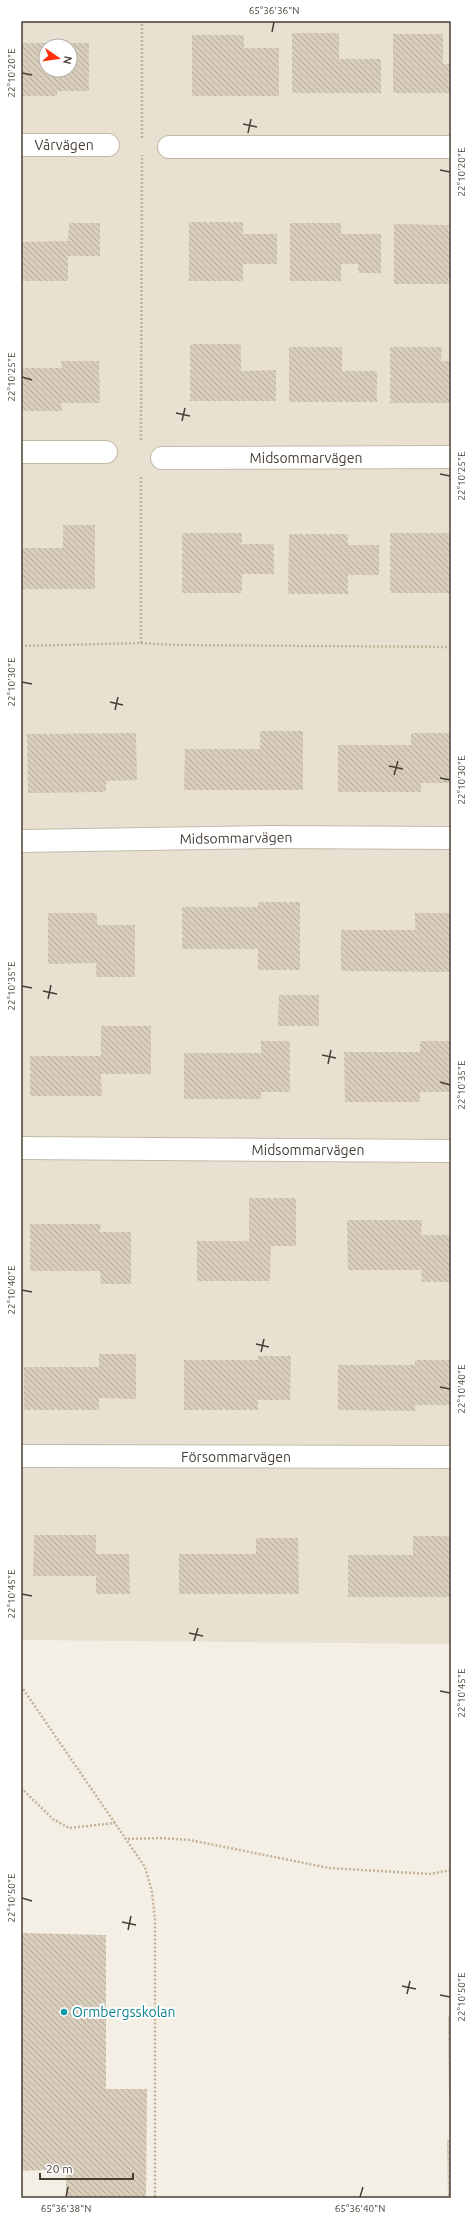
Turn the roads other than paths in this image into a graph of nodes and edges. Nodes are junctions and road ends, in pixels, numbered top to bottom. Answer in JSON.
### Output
{"nodes":[{"id":1,"x":21,"y":145,"type":"edge"},
{"id":2,"x":108,"y":145,"type":"dead end"},
{"id":3,"x":169,"y":147,"type":"road end"},
{"id":4,"x":451,"y":147,"type":"edge"},
{"id":5,"x":21,"y":452,"type":"edge"},
{"id":6,"x":106,"y":452,"type":"dead end"},
{"id":7,"x":451,"y":457,"type":"edge"},
{"id":8,"x":162,"y":458,"type":"dead end"},
{"id":9,"x":451,"y":838,"type":"edge"},
{"id":10,"x":21,"y":841,"type":"edge"},
{"id":11,"x":21,"y":1148,"type":"edge"},
{"id":12,"x":451,"y":1151,"type":"edge"},
{"id":13,"x":21,"y":1456,"type":"edge"},
{"id":14,"x":451,"y":1457,"type":"edge"}],
"edges":[{"from":1,"to":2,"type":"street","name":"Vårvägen"},
{"from":3,"to":4,"type":"street"},
{"from":5,"to":6,"type":"street"},
{"from":7,"to":8,"type":"street","name":"Midsommarvägen"},
{"from":9,"to":10,"type":"street","name":"Midsommarvägen"},
{"from":11,"to":12,"type":"street","name":"Midsommarvägen"},
{"from":13,"to":14,"type":"street","name":"Försommarvägen"}]}
